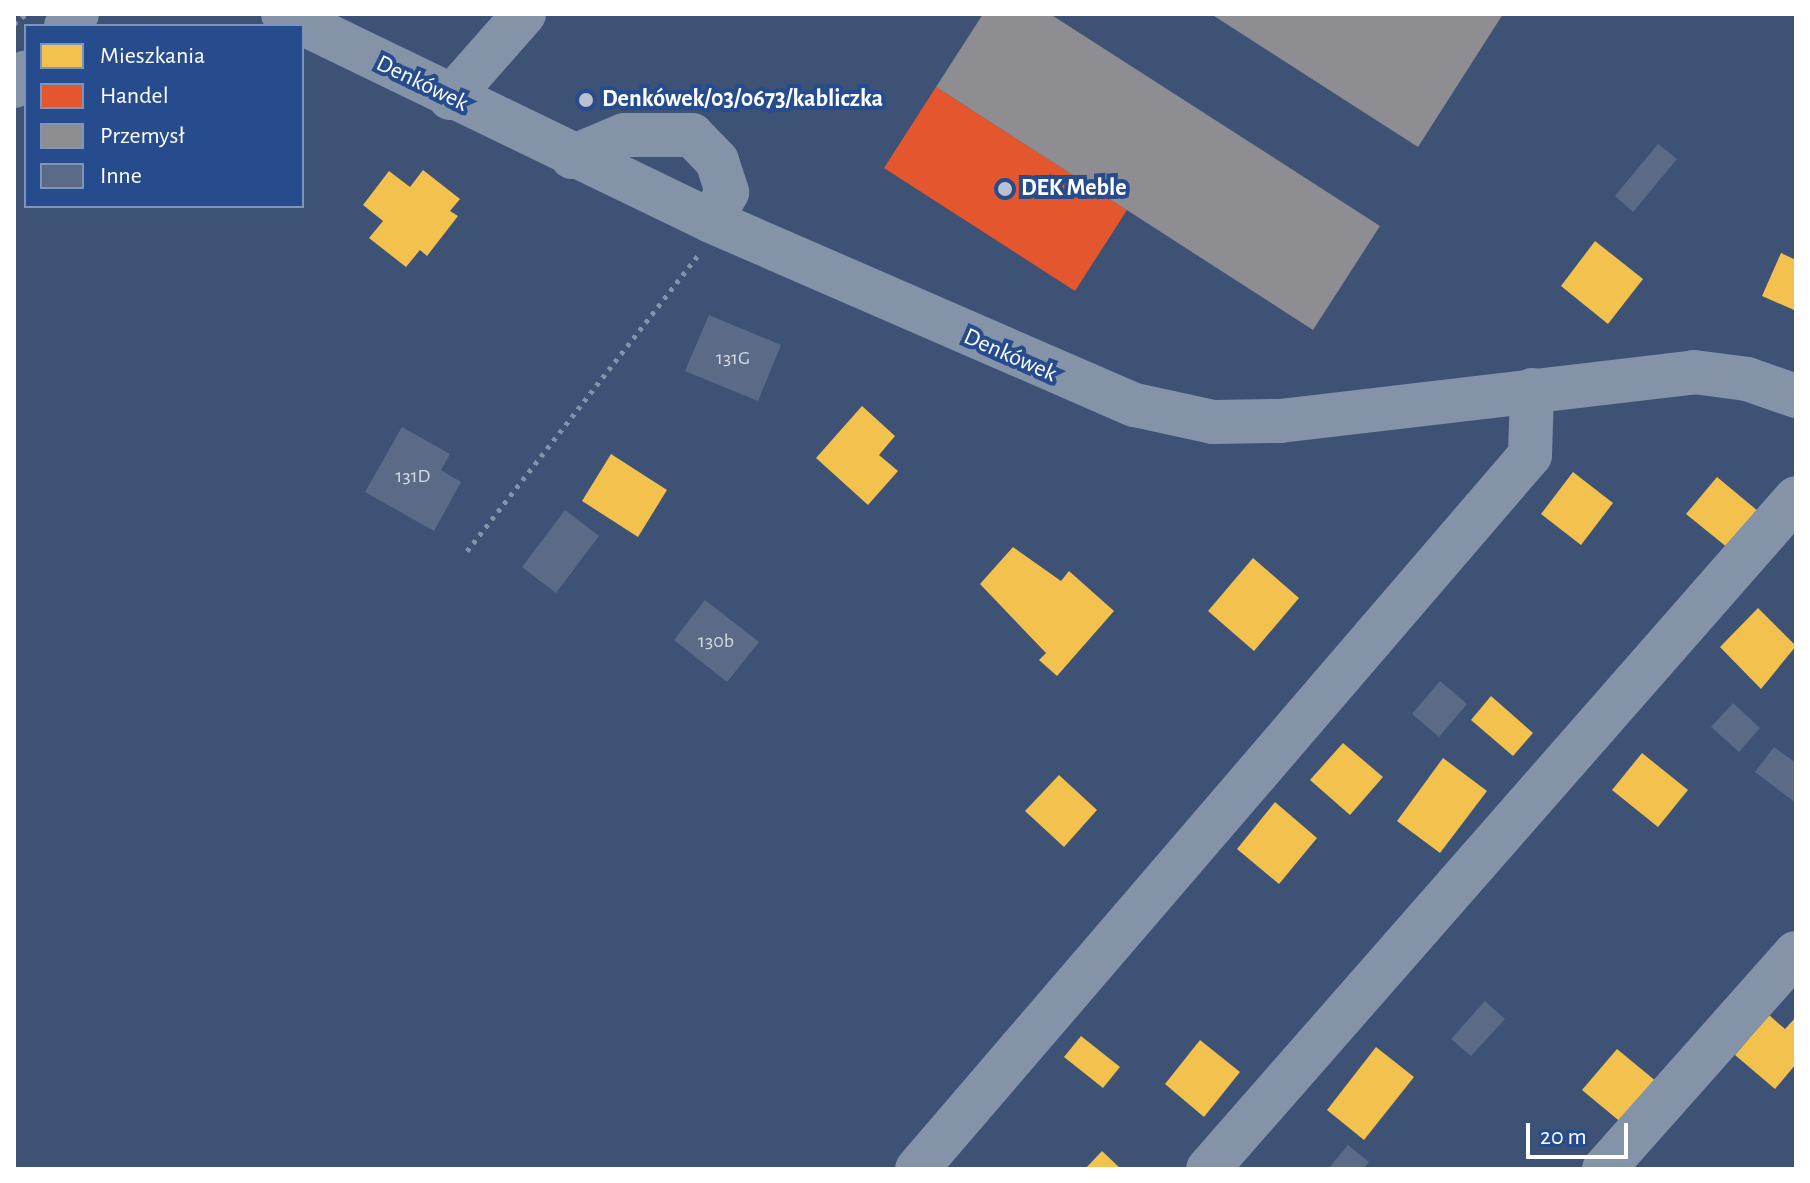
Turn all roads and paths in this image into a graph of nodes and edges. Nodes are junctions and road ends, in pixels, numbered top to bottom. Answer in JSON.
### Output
{"nodes":[{"id":1,"x":26,"y":14,"type":"edge"},
{"id":2,"x":283,"y":14,"type":"edge"},
{"id":3,"x":524,"y":14,"type":"edge"},
{"id":4,"x":14,"y":24,"type":"edge"},
{"id":5,"x":303,"y":24,"type":"edge"},
{"id":6,"x":304,"y":25,"type":"edge"},
{"id":7,"x":450,"y":98,"type":"junction"},
{"id":8,"x":572,"y":157,"type":"junction"},
{"id":9,"x":711,"y":221,"type":"junction"},
{"id":10,"x":1532,"y":390,"type":"junction"},
{"id":11,"x":1796,"y":396,"type":"edge"},
{"id":12,"x":1796,"y":498,"type":"edge"},
{"id":13,"x":467,"y":551,"type":"dead end"},
{"id":14,"x":1796,"y":953,"type":"edge"},
{"id":15,"x":917,"y":1169,"type":"edge"},
{"id":16,"x":1208,"y":1169,"type":"edge"},
{"id":17,"x":1604,"y":1169,"type":"edge"}],
"edges":[{"from":1,"to":4,"type":"path"},
{"from":2,"to":5,"type":"street","name":"Denkówek"},
{"from":3,"to":7,"type":"street"},
{"from":6,"to":7,"type":"street","name":"Denkówek"},
{"from":7,"to":8,"type":"street","name":"Denkówek"},
{"from":8,"to":9,"type":"street","name":"Denkówek"},
{"from":8,"to":9,"type":"street"},
{"from":9,"to":10,"type":"street","name":"Denkówek"},
{"from":9,"to":13,"type":"path"},
{"from":10,"to":11,"type":"street","name":"Denkówek"},
{"from":10,"to":15,"type":"street"},
{"from":12,"to":16,"type":"street"},
{"from":14,"to":17,"type":"street"}]}
